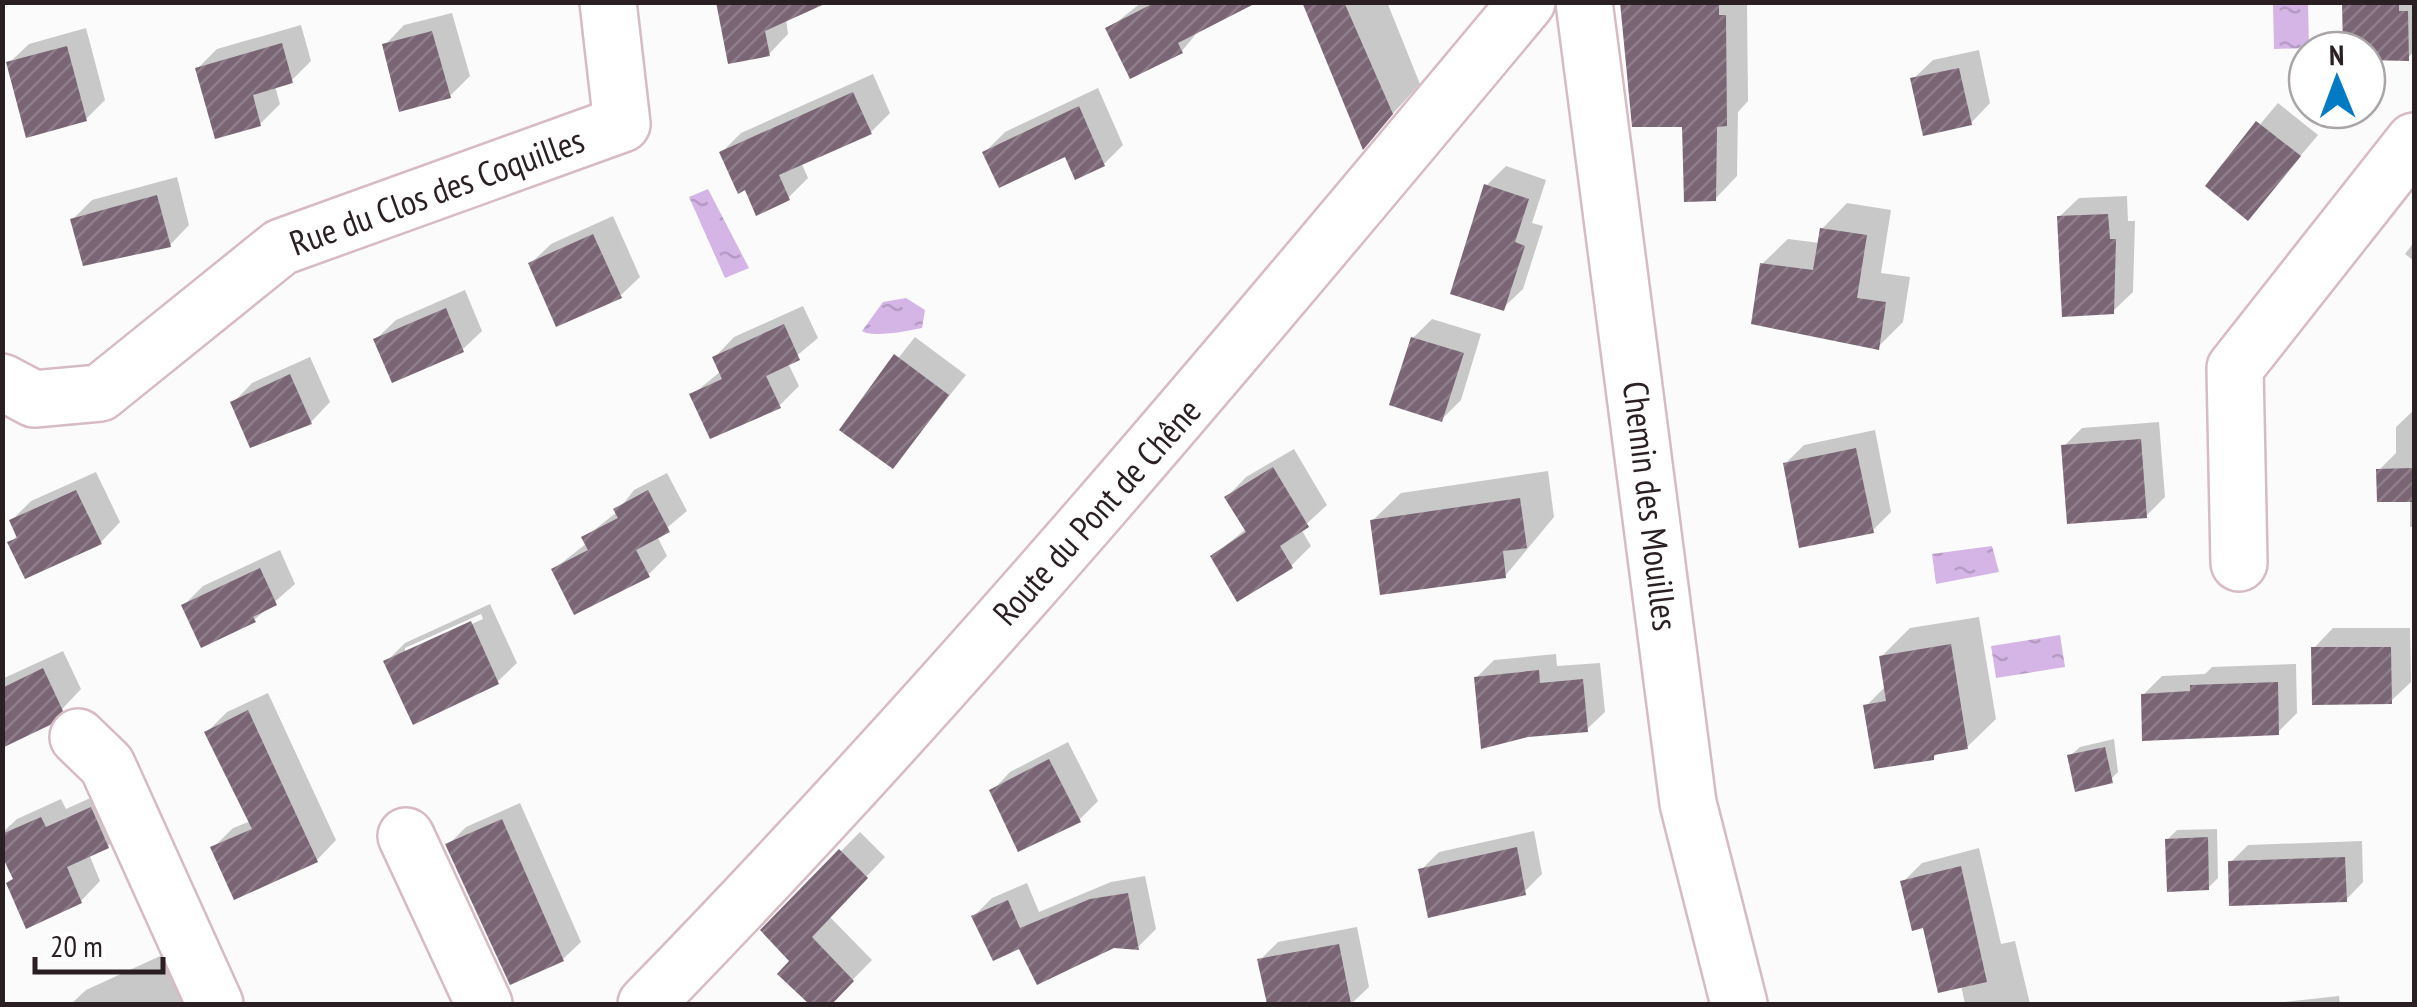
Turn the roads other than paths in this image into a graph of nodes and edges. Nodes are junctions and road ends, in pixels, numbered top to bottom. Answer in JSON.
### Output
{"nodes":[{"id":1,"x":608,"y":2,"type":"edge"},
{"id":2,"x":1528,"y":2,"type":"edge"},
{"id":3,"x":1584,"y":2,"type":"edge"},
{"id":4,"x":2414,"y":141,"type":"edge"},
{"id":5,"x":2,"y":382,"type":"edge"},
{"id":6,"x":2239,"y":563,"type":"dead end"},
{"id":7,"x":78,"y":736,"type":"dead end"},
{"id":8,"x":406,"y":836,"type":"dead end"},
{"id":9,"x":398,"y":904,"type":"dead end"},
{"id":10,"x":215,"y":1004,"type":"edge"},
{"id":11,"x":444,"y":1004,"type":"edge"},
{"id":12,"x":484,"y":1004,"type":"edge"},
{"id":13,"x":646,"y":1004,"type":"edge"},
{"id":14,"x":1739,"y":1004,"type":"edge"}],
"edges":[{"from":1,"to":5,"type":"street","name":"Rue du Clos des Coquilles"},
{"from":2,"to":13,"type":"street","name":"Route du Pont de Chêne"},
{"from":3,"to":14,"type":"street","name":"Chemin des Mouilles"},
{"from":4,"to":6,"type":"street"},
{"from":7,"to":10,"type":"street"},
{"from":8,"to":12,"type":"street"},
{"from":9,"to":11,"type":"street"}]}
